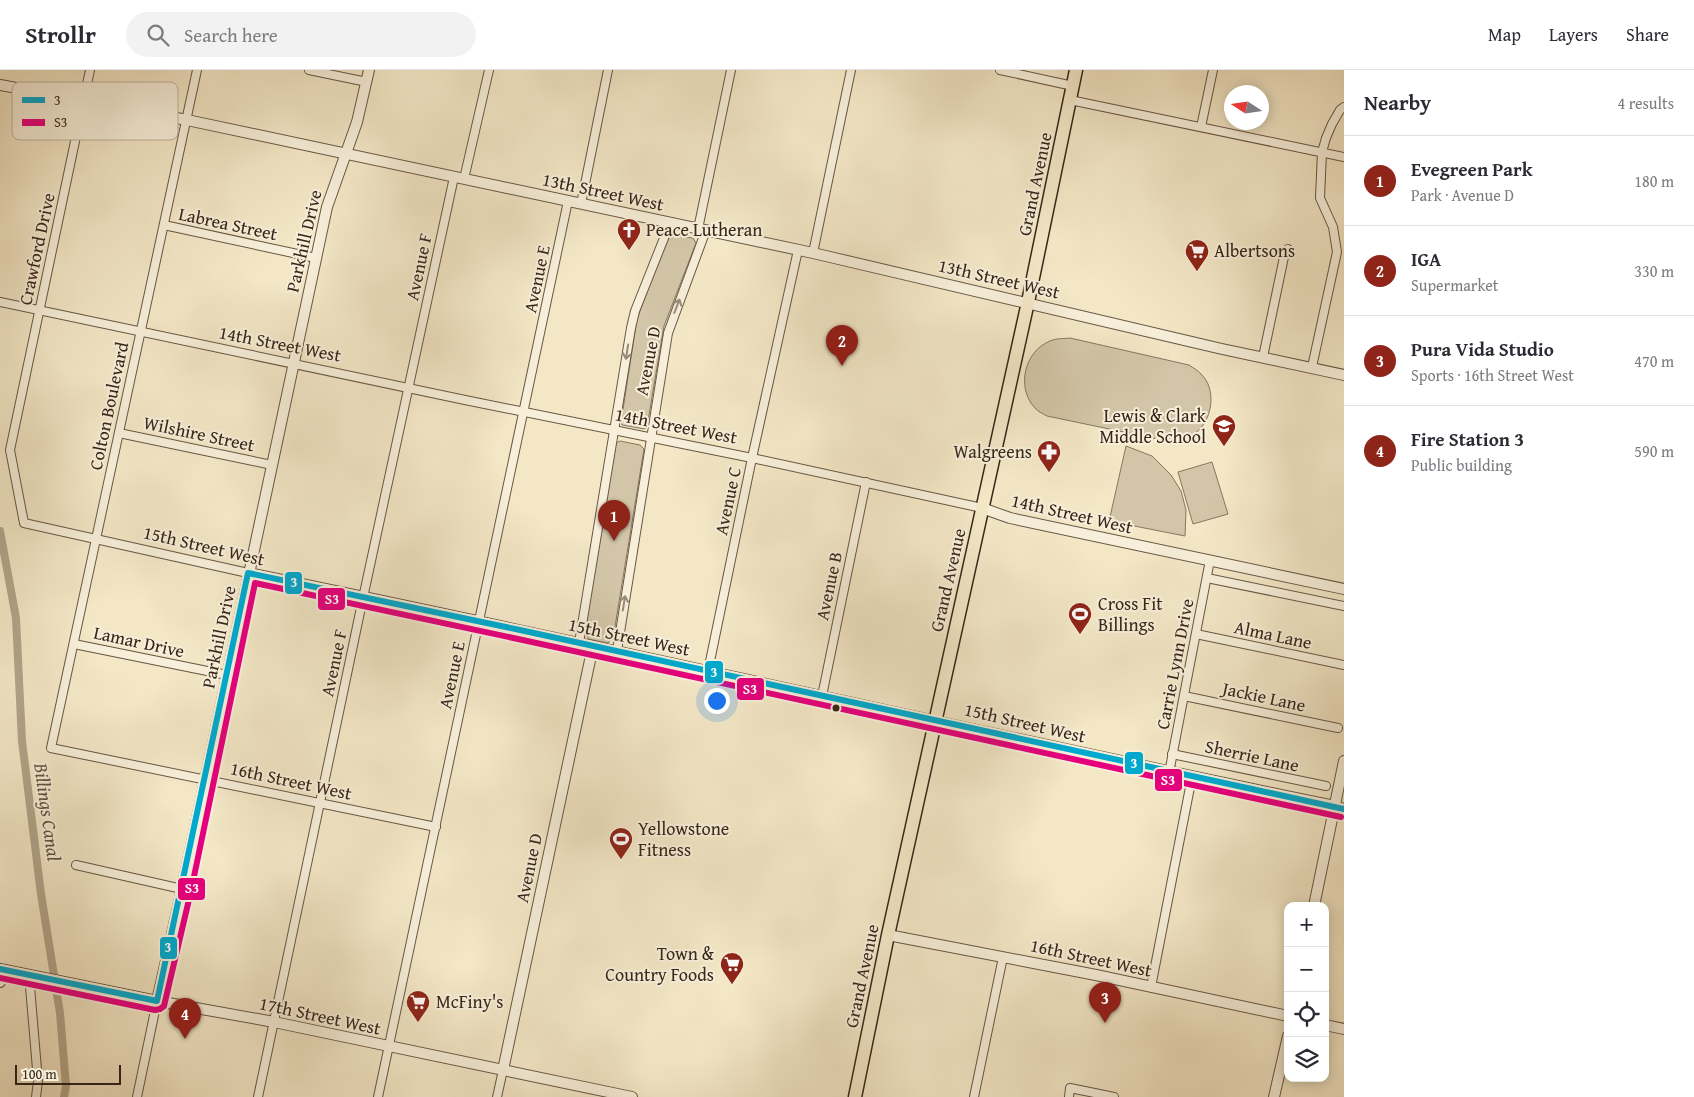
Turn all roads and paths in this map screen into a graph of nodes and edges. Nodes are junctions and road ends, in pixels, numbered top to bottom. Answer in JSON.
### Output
{"nodes":[{"id":1,"x":197,"y":70,"type":"edge"},
{"id":2,"x":309,"y":70,"type":"edge"},
{"id":3,"x":369,"y":70,"type":"edge"},
{"id":4,"x":489,"y":70,"type":"edge"},
{"id":5,"x":608,"y":70,"type":"edge"},
{"id":6,"x":731,"y":70,"type":"edge"},
{"id":7,"x":851,"y":70,"type":"edge"},
{"id":8,"x":1000,"y":70,"type":"edge"},
{"id":9,"x":1076,"y":70,"type":"edge"},
{"id":10,"x":1213,"y":70,"type":"edge"},
{"id":11,"x":367,"y":82,"type":"junction"},
{"id":12,"x":1073,"y":86,"type":"junction"},
{"id":13,"x":1070,"y":100,"type":"junction"},
{"id":14,"x":1344,"y":107,"type":"edge"},
{"id":15,"x":178,"y":118,"type":"edge"},
{"id":16,"x":187,"y":120,"type":"junction"},
{"id":17,"x":1201,"y":127,"type":"junction"},
{"id":18,"x":75,"y":140,"type":"edge"},
{"id":19,"x":1322,"y":152,"type":"junction"},
{"id":20,"x":346,"y":154,"type":"junction"},
{"id":21,"x":1344,"y":157,"type":"edge"},
{"id":22,"x":459,"y":178,"type":"junction"},
{"id":23,"x":568,"y":201,"type":"junction"},
{"id":24,"x":580,"y":204,"type":"junction"},
{"id":25,"x":670,"y":223,"type":"junction"},
{"id":26,"x":164,"y":225,"type":"junction"},
{"id":27,"x":702,"y":230,"type":"junction"},
{"id":28,"x":1288,"y":249,"type":"dead end"},
{"id":29,"x":798,"y":250,"type":"junction"},
{"id":30,"x":813,"y":253,"type":"junction"},
{"id":31,"x":316,"y":258,"type":"junction"},
{"id":32,"x":0,"y":302,"type":"edge"},
{"id":33,"x":1028,"y":302,"type":"junction"},
{"id":34,"x":39,"y":311,"type":"junction"},
{"id":35,"x":141,"y":332,"type":"junction"},
{"id":36,"x":1263,"y":357,"type":"junction"},
{"id":37,"x":293,"y":364,"type":"junction"},
{"id":38,"x":1312,"y":367,"type":"junction"},
{"id":39,"x":1344,"y":375,"type":"edge"},
{"id":40,"x":409,"y":388,"type":"junction"},
{"id":41,"x":524,"y":411,"type":"junction"},
{"id":42,"x":614,"y":430,"type":"junction"},
{"id":43,"x":120,"y":433,"type":"junction"},
{"id":44,"x":651,"y":437,"type":"junction"},
{"id":45,"x":752,"y":458,"type":"junction"},
{"id":46,"x":272,"y":465,"type":"junction"},
{"id":47,"x":866,"y":482,"type":"junction"},
{"id":48,"x":982,"y":508,"type":"junction"},
{"id":49,"x":24,"y":523,"type":"joint"},
{"id":50,"x":97,"y":538,"type":"junction"},
{"id":51,"x":1210,"y":560,"type":"junction"},
{"id":52,"x":248,"y":573,"type":"junction"},
{"id":53,"x":1207,"y":578,"type":"junction"},
{"id":54,"x":1344,"y":589,"type":"edge"},
{"id":55,"x":363,"y":598,"type":"junction"},
{"id":56,"x":1344,"y":606,"type":"edge"},
{"id":57,"x":478,"y":621,"type":"junction"},
{"id":58,"x":1196,"y":634,"type":"junction"},
{"id":59,"x":579,"y":643,"type":"junction"},
{"id":60,"x":74,"y":644,"type":"junction"},
{"id":61,"x":592,"y":646,"type":"junction"},
{"id":62,"x":616,"y":651,"type":"junction"},
{"id":63,"x":1344,"y":665,"type":"edge"},
{"id":64,"x":708,"y":671,"type":"junction"},
{"id":65,"x":227,"y":675,"type":"junction"},
{"id":66,"x":822,"y":696,"type":"junction"},
{"id":67,"x":1184,"y":696,"type":"junction"},
{"id":68,"x":934,"y":720,"type":"junction"},
{"id":69,"x":1338,"y":728,"type":"dead end"},
{"id":70,"x":51,"y":748,"type":"joint"},
{"id":71,"x":1172,"y":754,"type":"junction"},
{"id":72,"x":1344,"y":761,"type":"edge"},
{"id":73,"x":1169,"y":772,"type":"junction"},
{"id":74,"x":1192,"y":777,"type":"junction"},
{"id":75,"x":205,"y":780,"type":"junction"},
{"id":76,"x":1326,"y":786,"type":"dead end"},
{"id":77,"x":321,"y":803,"type":"junction"},
{"id":78,"x":1339,"y":807,"type":"edge"},
{"id":79,"x":436,"y":827,"type":"junction"},
{"id":80,"x":76,"y":865,"type":"dead end"},
{"id":81,"x":182,"y":888,"type":"junction"},
{"id":82,"x":1315,"y":902,"type":"edge"},
{"id":83,"x":888,"y":935,"type":"junction"},
{"id":84,"x":1003,"y":957,"type":"junction"},
{"id":85,"x":1,"y":970,"type":"edge"},
{"id":86,"x":29,"y":975,"type":"junction"},
{"id":87,"x":0,"y":982,"type":"edge"},
{"id":88,"x":1151,"y":987,"type":"junction"},
{"id":89,"x":156,"y":1001,"type":"junction"},
{"id":90,"x":1284,"y":1015,"type":"edge"},
{"id":91,"x":274,"y":1022,"type":"junction"},
{"id":92,"x":1329,"y":1026,"type":"edge"},
{"id":93,"x":1344,"y":1028,"type":"edge"},
{"id":94,"x":1288,"y":1037,"type":"edge"},
{"id":95,"x":389,"y":1047,"type":"junction"},
{"id":96,"x":502,"y":1070,"type":"junction"},
{"id":97,"x":617,"y":1095,"type":"edge"},
{"id":98,"x":36,"y":1097,"type":"edge"},
{"id":99,"x":137,"y":1097,"type":"edge"},
{"id":100,"x":258,"y":1097,"type":"edge"},
{"id":101,"x":378,"y":1097,"type":"edge"},
{"id":102,"x":497,"y":1097,"type":"edge"},
{"id":103,"x":632,"y":1097,"type":"edge"},
{"id":104,"x":854,"y":1097,"type":"edge"},
{"id":105,"x":974,"y":1097,"type":"edge"},
{"id":106,"x":1069,"y":1097,"type":"edge"},
{"id":107,"x":1114,"y":1097,"type":"edge"},
{"id":108,"x":1274,"y":1097,"type":"edge"}],
"edges":[{"from":1,"to":16,"type":"street","name":"Colton Boulevard"},
{"from":2,"to":11,"type":"street"},
{"from":3,"to":11,"type":"street","name":"Parkhill Drive"},
{"from":4,"to":22,"type":"street","name":"Avenue F"},
{"from":5,"to":24,"type":"street"},
{"from":6,"to":27,"type":"street","name":"Avenue D"},
{"from":7,"to":30,"type":"street"},
{"from":8,"to":12,"type":"street"},
{"from":9,"to":12,"type":"main road","name":"Grand Avenue"},
{"from":10,"to":17,"type":"street"},
{"from":11,"to":20,"type":"street","name":"Parkhill Drive"},
{"from":12,"to":13,"type":"main road","name":"Grand Avenue"},
{"from":13,"to":17,"type":"street"},
{"from":13,"to":33,"type":"main road","name":"Grand Avenue"},
{"from":14,"to":19,"type":"street"},
{"from":15,"to":16,"type":"street","name":"13th Street West"},
{"from":16,"to":20,"type":"street","name":"13th Street West"},
{"from":16,"to":26,"type":"street","name":"Colton Boulevard"},
{"from":17,"to":19,"type":"street"},
{"from":18,"to":34,"type":"street","name":"Crawford Drive"},
{"from":19,"to":21,"type":"street"},
{"from":19,"to":38,"type":"street"},
{"from":20,"to":22,"type":"street","name":"13th Street West"},
{"from":20,"to":31,"type":"street","name":"Parkhill Drive"},
{"from":22,"to":23,"type":"street","name":"13th Street West"},
{"from":22,"to":40,"type":"street","name":"Avenue F"},
{"from":23,"to":24,"type":"street","name":"13th Street West"},
{"from":23,"to":41,"type":"street","name":"Avenue E"},
{"from":24,"to":25,"type":"street","name":"13th Street West"},
{"from":25,"to":27,"type":"street","name":"13th Street West"},
{"from":25,"to":42,"type":"street","name":"Avenue D","one_way":true},
{"from":26,"to":31,"type":"street","name":"Labrea Street"},
{"from":26,"to":35,"type":"street","name":"Colton Boulevard"},
{"from":27,"to":29,"type":"street","name":"13th Street West"},
{"from":44,"to":27,"type":"street","name":"Avenue D","one_way":true},
{"from":28,"to":36,"type":"street"},
{"from":29,"to":30,"type":"street","name":"13th Street West"},
{"from":29,"to":45,"type":"street","name":"Avenue C"},
{"from":30,"to":33,"type":"street","name":"13th Street West"},
{"from":31,"to":37,"type":"street","name":"Parkhill Drive"},
{"from":32,"to":34,"type":"street","name":"14th Street West"},
{"from":33,"to":36,"type":"street","name":"13th Street West"},
{"from":33,"to":48,"type":"main road","name":"Grand Avenue"},
{"from":34,"to":35,"type":"street","name":"14th Street West"},
{"from":34,"to":49,"type":"street","name":"Crawford Drive"},
{"from":35,"to":37,"type":"street","name":"14th Street West"},
{"from":35,"to":43,"type":"street","name":"Colton Boulevard"},
{"from":36,"to":38,"type":"street","name":"13th Street West"},
{"from":37,"to":40,"type":"street","name":"14th Street West"},
{"from":37,"to":46,"type":"street","name":"Parkhill Drive"},
{"from":38,"to":39,"type":"street","name":"13th Street West"},
{"from":40,"to":41,"type":"street","name":"14th Street West"},
{"from":40,"to":55,"type":"street","name":"Avenue F"},
{"from":41,"to":42,"type":"street","name":"14th Street West"},
{"from":41,"to":57,"type":"street","name":"Avenue E"},
{"from":42,"to":44,"type":"street","name":"14th Street West"},
{"from":42,"to":59,"type":"street","name":"Avenue D"},
{"from":43,"to":46,"type":"street","name":"Wilshire Street"},
{"from":43,"to":50,"type":"street","name":"Colton Boulevard"},
{"from":44,"to":45,"type":"street","name":"14th Street West"},
{"from":62,"to":44,"type":"street","name":"Avenue D","one_way":true},
{"from":45,"to":47,"type":"street","name":"14th Street West"},
{"from":45,"to":64,"type":"street","name":"Avenue C"},
{"from":46,"to":52,"type":"street","name":"Parkhill Drive"},
{"from":47,"to":48,"type":"street","name":"14th Street West"},
{"from":47,"to":66,"type":"street","name":"Avenue B"},
{"from":48,"to":51,"type":"street","name":"14th Street West"},
{"from":48,"to":68,"type":"main road","name":"Grand Avenue"},
{"from":49,"to":50,"type":"street","name":"15th Street West"},
{"from":50,"to":52,"type":"street","name":"15th Street West"},
{"from":50,"to":60,"type":"street","name":"Colton Boulevard"},
{"from":51,"to":53,"type":"street","name":"Carrie Lynn Drive"},
{"from":51,"to":54,"type":"street","name":"14th Street West"},
{"from":52,"to":55,"type":"street","name":"15th Street West"},
{"from":52,"to":65,"type":"street","name":"Parkhill Drive"},
{"from":53,"to":56,"type":"street"},
{"from":53,"to":58,"type":"street","name":"Carrie Lynn Drive"},
{"from":55,"to":57,"type":"street","name":"15th Street West"},
{"from":55,"to":77,"type":"street","name":"Avenue F"},
{"from":57,"to":59,"type":"street","name":"15th Street West"},
{"from":57,"to":79,"type":"street","name":"Avenue E"},
{"from":58,"to":63,"type":"street","name":"Alma Lane"},
{"from":58,"to":67,"type":"street","name":"Carrie Lynn Drive"},
{"from":59,"to":61,"type":"street","name":"15th Street West"},
{"from":60,"to":65,"type":"street","name":"Lamar Drive"},
{"from":60,"to":70,"type":"street","name":"Colton Boulevard"},
{"from":61,"to":62,"type":"street","name":"15th Street West"},
{"from":61,"to":96,"type":"street","name":"Avenue D"},
{"from":62,"to":64,"type":"street","name":"15th Street West"},
{"from":64,"to":66,"type":"street","name":"15th Street West"},
{"from":65,"to":75,"type":"street","name":"Parkhill Drive"},
{"from":66,"to":68,"type":"street","name":"15th Street West"},
{"from":67,"to":69,"type":"street","name":"Jackie Lane"},
{"from":67,"to":71,"type":"street","name":"Carrie Lynn Drive"},
{"from":68,"to":73,"type":"street","name":"15th Street West"},
{"from":68,"to":83,"type":"main road","name":"Grand Avenue"},
{"from":70,"to":75,"type":"street","name":"16th Street West"},
{"from":71,"to":73,"type":"street","name":"Carrie Lynn Drive"},
{"from":71,"to":76,"type":"street","name":"Sherrie Lane"},
{"from":72,"to":78,"type":"street"},
{"from":73,"to":74,"type":"street","name":"15th Street West"},
{"from":74,"to":78,"type":"street","name":"15th Street West"},
{"from":74,"to":88,"type":"street"},
{"from":75,"to":77,"type":"street","name":"16th Street West"},
{"from":75,"to":81,"type":"street","name":"Parkhill Drive"},
{"from":77,"to":79,"type":"street","name":"16th Street West"},
{"from":77,"to":91,"type":"street","name":"Avenue F"},
{"from":78,"to":82,"type":"street"},
{"from":79,"to":95,"type":"street","name":"Avenue E"},
{"from":80,"to":81,"type":"street"},
{"from":81,"to":89,"type":"street","name":"Parkhill Drive"},
{"from":83,"to":84,"type":"street","name":"16th Street West"},
{"from":83,"to":104,"type":"main road","name":"Grand Avenue"},
{"from":84,"to":88,"type":"street","name":"16th Street West"},
{"from":84,"to":105,"type":"street"},
{"from":85,"to":86,"type":"street","name":"17th Street West"},
{"from":85,"to":87,"type":"street"},
{"from":86,"to":89,"type":"street","name":"17th Street West"},
{"from":86,"to":98,"type":"street"},
{"from":88,"to":90,"type":"street","name":"16th Street West"},
{"from":89,"to":91,"type":"street","name":"17th Street West"},
{"from":89,"to":99,"type":"street","name":"Parkhill Drive"},
{"from":91,"to":95,"type":"street","name":"17th Street West"},
{"from":91,"to":100,"type":"street","name":"Avenue F"},
{"from":92,"to":93,"type":"street"},
{"from":94,"to":108,"type":"street"},
{"from":95,"to":96,"type":"street","name":"17th Street West"},
{"from":95,"to":101,"type":"street","name":"Avenue E"},
{"from":96,"to":97,"type":"street","name":"17th Street West"},
{"from":96,"to":102,"type":"street","name":"Avenue D"},
{"from":97,"to":103,"type":"street","name":"17th Street West"},
{"from":106,"to":107,"type":"street"}]}
